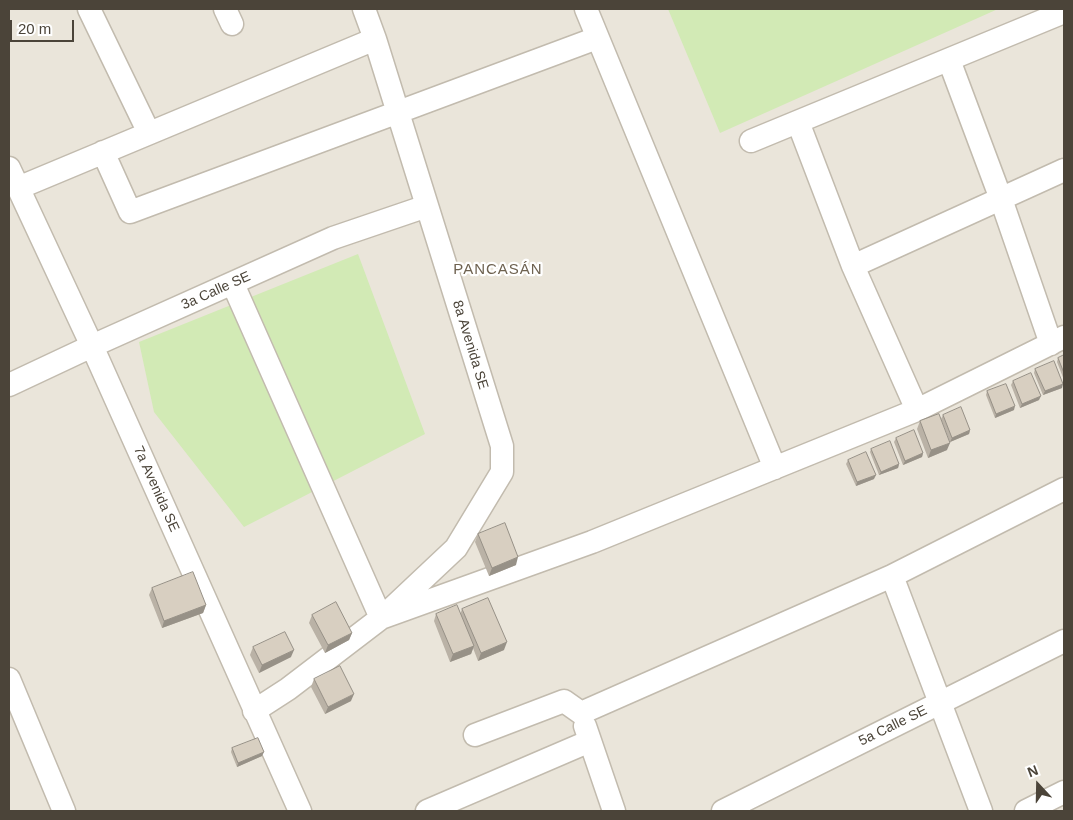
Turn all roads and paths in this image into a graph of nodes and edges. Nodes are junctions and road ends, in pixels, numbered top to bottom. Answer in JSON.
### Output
{"nodes":[{"id":1,"x":90,"y":9,"type":"edge"},
{"id":2,"x":364,"y":9,"type":"edge"},
{"id":3,"x":586,"y":9,"type":"edge"},
{"id":4,"x":1064,"y":12,"type":"edge"},
{"id":5,"x":598,"y":38,"type":"junction"},
{"id":6,"x":375,"y":39,"type":"junction"},
{"id":7,"x":949,"y":60,"type":"junction"},
{"id":8,"x":398,"y":112,"type":"junction"},
{"id":9,"x":798,"y":122,"type":"junction"},
{"id":10,"x":149,"y":133,"type":"junction"},
{"id":11,"x":752,"y":141,"type":"dead end"},
{"id":12,"x":103,"y":152,"type":"junction"},
{"id":13,"x":1064,"y":170,"type":"edge"},
{"id":14,"x":13,"y":178,"type":"edge"},
{"id":15,"x":1001,"y":199,"type":"junction"},
{"id":16,"x":427,"y":206,"type":"junction"},
{"id":17,"x":853,"y":266,"type":"junction"},
{"id":18,"x":232,"y":284,"type":"junction"},
{"id":19,"x":1057,"y":340,"type":"edge"},
{"id":20,"x":92,"y":346,"type":"junction"},
{"id":21,"x":9,"y":385,"type":"edge"},
{"id":22,"x":917,"y":410,"type":"junction"},
{"id":23,"x":774,"y":468,"type":"junction"},
{"id":24,"x":1064,"y":489,"type":"edge"},
{"id":25,"x":892,"y":576,"type":"junction"},
{"id":26,"x":382,"y":618,"type":"junction"},
{"id":27,"x":1064,"y":641,"type":"edge"},
{"id":28,"x":9,"y":679,"type":"edge"},
{"id":29,"x":940,"y":703,"type":"junction"},
{"id":30,"x":254,"y":711,"type":"junction"},
{"id":31,"x":581,"y":713,"type":"junction"},
{"id":32,"x":475,"y":734,"type":"dead end"},
{"id":33,"x":590,"y":741,"type":"junction"},
{"id":34,"x":1064,"y":792,"type":"edge"},
{"id":35,"x":64,"y":811,"type":"edge"},
{"id":36,"x":300,"y":811,"type":"edge"},
{"id":37,"x":427,"y":811,"type":"edge"},
{"id":38,"x":614,"y":811,"type":"edge"},
{"id":39,"x":723,"y":811,"type":"edge"},
{"id":40,"x":981,"y":811,"type":"edge"},
{"id":41,"x":1026,"y":811,"type":"edge"}],
"edges":[{"from":1,"to":10,"type":"street"},
{"from":2,"to":6,"type":"street","name":"8a Avenida SE"},
{"from":3,"to":5,"type":"street"},
{"from":4,"to":7,"type":"street"},
{"from":5,"to":8,"type":"street"},
{"from":5,"to":23,"type":"street"},
{"from":6,"to":8,"type":"street","name":"8a Avenida SE"},
{"from":6,"to":10,"type":"street"},
{"from":7,"to":9,"type":"street"},
{"from":7,"to":15,"type":"street"},
{"from":8,"to":12,"type":"street"},
{"from":8,"to":16,"type":"street","name":"8a Avenida SE"},
{"from":9,"to":11,"type":"street"},
{"from":9,"to":17,"type":"street"},
{"from":10,"to":12,"type":"street"},
{"from":12,"to":14,"type":"street"},
{"from":13,"to":15,"type":"street"},
{"from":14,"to":20,"type":"street","name":"7a Avenida SE"},
{"from":15,"to":17,"type":"street"},
{"from":15,"to":19,"type":"street"},
{"from":16,"to":18,"type":"street","name":"3a Calle SE"},
{"from":16,"to":26,"type":"street","name":"8a Avenida SE"},
{"from":17,"to":22,"type":"street"},
{"from":18,"to":20,"type":"street","name":"3a Calle SE"},
{"from":18,"to":26,"type":"street"},
{"from":19,"to":22,"type":"street"},
{"from":20,"to":21,"type":"street","name":"3a Calle SE"},
{"from":20,"to":30,"type":"street","name":"7a Avenida SE"},
{"from":22,"to":23,"type":"street"},
{"from":23,"to":26,"type":"street"},
{"from":24,"to":25,"type":"street"},
{"from":25,"to":29,"type":"street"},
{"from":25,"to":31,"type":"street"},
{"from":26,"to":30,"type":"street"},
{"from":27,"to":29,"type":"street","name":"5a Calle SE"},
{"from":28,"to":35,"type":"street"},
{"from":29,"to":39,"type":"street","name":"5a Calle SE"},
{"from":29,"to":40,"type":"street"},
{"from":30,"to":36,"type":"street","name":"7a Avenida SE"},
{"from":31,"to":32,"type":"street"},
{"from":31,"to":33,"type":"street"},
{"from":33,"to":37,"type":"street"},
{"from":33,"to":38,"type":"street"},
{"from":34,"to":41,"type":"street"}]}
